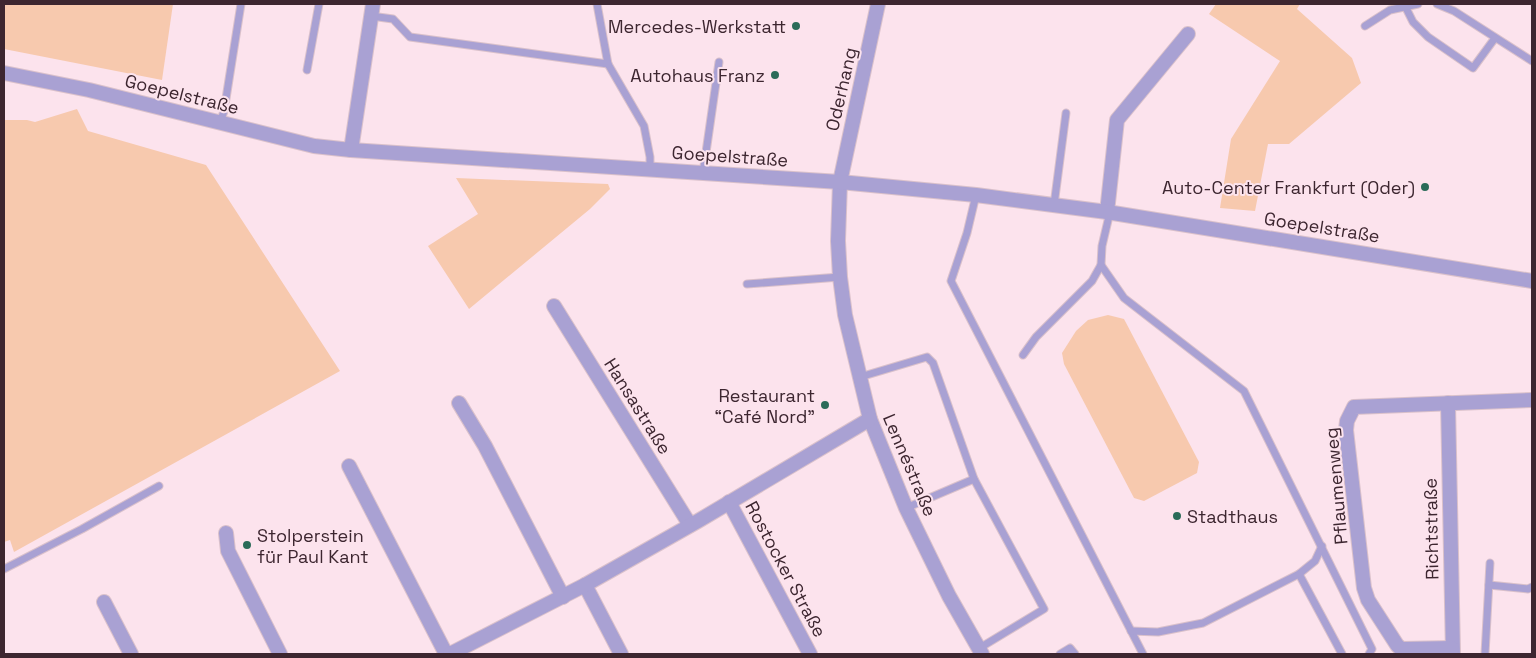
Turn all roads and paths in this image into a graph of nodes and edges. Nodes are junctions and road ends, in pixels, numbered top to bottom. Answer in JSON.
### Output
{"nodes":[{"id":1,"x":241,"y":4,"type":"edge"},
{"id":2,"x":319,"y":4,"type":"edge"},
{"id":3,"x":597,"y":4,"type":"edge"},
{"id":4,"x":878,"y":4,"type":"edge"},
{"id":5,"x":1418,"y":4,"type":"edge"},
{"id":6,"x":1437,"y":4,"type":"edge"},
{"id":7,"x":1405,"y":6,"type":"junction"},
{"id":8,"x":372,"y":10,"type":"edge"},
{"id":9,"x":1365,"y":26,"type":"dead end"},
{"id":10,"x":1188,"y":34,"type":"dead end"},
{"id":11,"x":1495,"y":38,"type":"junction"},
{"id":12,"x":1532,"y":61,"type":"edge"},
{"id":13,"x":719,"y":62,"type":"dead end"},
{"id":14,"x":608,"y":64,"type":"junction"},
{"id":15,"x":307,"y":70,"type":"dead end"},
{"id":16,"x":4,"y":73,"type":"edge"},
{"id":17,"x":1066,"y":113,"type":"dead end"},
{"id":18,"x":220,"y":124,"type":"junction"},
{"id":19,"x":351,"y":150,"type":"junction"},
{"id":20,"x":650,"y":170,"type":"junction"},
{"id":21,"x":703,"y":173,"type":"junction"},
{"id":22,"x":840,"y":182,"type":"junction"},
{"id":23,"x":976,"y":194,"type":"junction"},
{"id":24,"x":1054,"y":205,"type":"junction"},
{"id":25,"x":1109,"y":212,"type":"junction"},
{"id":26,"x":1101,"y":265,"type":"junction"},
{"id":27,"x":840,"y":277,"type":"junction"},
{"id":28,"x":1532,"y":281,"type":"edge"},
{"id":29,"x":747,"y":284,"type":"dead end"},
{"id":30,"x":554,"y":306,"type":"dead end"},
{"id":31,"x":1024,"y":355,"type":"dead end"},
{"id":32,"x":860,"y":377,"type":"junction"},
{"id":33,"x":1532,"y":400,"type":"edge"},
{"id":34,"x":459,"y":403,"type":"dead end"},
{"id":35,"x":1448,"y":404,"type":"junction"},
{"id":36,"x":870,"y":419,"type":"junction"},
{"id":37,"x":349,"y":466,"type":"dead end"},
{"id":38,"x":974,"y":479,"type":"junction"},
{"id":39,"x":159,"y":486,"type":"dead end"},
{"id":40,"x":729,"y":502,"type":"junction"},
{"id":41,"x":906,"y":508,"type":"junction"},
{"id":42,"x":690,"y":525,"type":"junction"},
{"id":43,"x":226,"y":533,"type":"dead end"},
{"id":44,"x":1322,"y":546,"type":"junction"},
{"id":45,"x":1490,"y":563,"type":"dead end"},
{"id":46,"x":4,"y":569,"type":"edge"},
{"id":47,"x":1299,"y":574,"type":"junction"},
{"id":48,"x":585,"y":585,"type":"junction"},
{"id":49,"x":1489,"y":585,"type":"junction"},
{"id":50,"x":1532,"y":587,"type":"edge"},
{"id":51,"x":563,"y":597,"type":"junction"},
{"id":52,"x":104,"y":602,"type":"dead end"},
{"id":53,"x":1130,"y":631,"type":"junction"},
{"id":54,"x":1452,"y":651,"type":"edge"},
{"id":55,"x":980,"y":652,"type":"edge"},
{"id":56,"x":131,"y":654,"type":"edge"},
{"id":57,"x":280,"y":654,"type":"edge"},
{"id":58,"x":446,"y":654,"type":"edge"},
{"id":59,"x":450,"y":654,"type":"edge"},
{"id":60,"x":621,"y":654,"type":"edge"},
{"id":61,"x":810,"y":654,"type":"edge"},
{"id":62,"x":1060,"y":654,"type":"edge"},
{"id":63,"x":1075,"y":654,"type":"edge"},
{"id":64,"x":1143,"y":654,"type":"edge"},
{"id":65,"x":1342,"y":654,"type":"edge"},
{"id":66,"x":1369,"y":654,"type":"edge"},
{"id":67,"x":1485,"y":654,"type":"edge"}],
"edges":[{"from":1,"to":18,"type":"lane"},
{"from":2,"to":15,"type":"lane"},
{"from":3,"to":14,"type":"lane"},
{"from":4,"to":22,"type":"street","name":"Oderhang"},
{"from":5,"to":7,"type":"lane"},
{"from":6,"to":11,"type":"lane"},
{"from":7,"to":9,"type":"lane"},
{"from":7,"to":11,"type":"lane"},
{"from":8,"to":14,"type":"lane"},
{"from":8,"to":19,"type":"street"},
{"from":10,"to":25,"type":"street"},
{"from":11,"to":12,"type":"lane"},
{"from":13,"to":21,"type":"lane"},
{"from":14,"to":20,"type":"lane"},
{"from":16,"to":18,"type":"street","name":"Goepelstraße"},
{"from":17,"to":24,"type":"lane"},
{"from":18,"to":19,"type":"street","name":"Goepelstraße"},
{"from":19,"to":20,"type":"street","name":"Goepelstraße"},
{"from":20,"to":21,"type":"street","name":"Goepelstraße"},
{"from":21,"to":22,"type":"street","name":"Goepelstraße"},
{"from":22,"to":23,"type":"street","name":"Goepelstraße"},
{"from":22,"to":27,"type":"street","name":"Lennéstraße"},
{"from":23,"to":24,"type":"street","name":"Goepelstraße"},
{"from":23,"to":53,"type":"lane"},
{"from":24,"to":25,"type":"street","name":"Goepelstraße"},
{"from":25,"to":26,"type":"lane"},
{"from":25,"to":28,"type":"street","name":"Goepelstraße"},
{"from":26,"to":31,"type":"lane"},
{"from":26,"to":44,"type":"lane"},
{"from":27,"to":29,"type":"lane"},
{"from":27,"to":32,"type":"street","name":"Lennéstraße"},
{"from":30,"to":42,"type":"street","name":"Hansastraße"},
{"from":32,"to":36,"type":"street","name":"Lennéstraße"},
{"from":32,"to":38,"type":"lane"},
{"from":33,"to":35,"type":"street","name":"Pflaumenweg"},
{"from":34,"to":51,"type":"street"},
{"from":35,"to":54,"type":"street","name":"Richtstraße"},
{"from":35,"to":54,"type":"street","name":"Pflaumenweg"},
{"from":36,"to":40,"type":"street"},
{"from":36,"to":41,"type":"street","name":"Lennéstraße"},
{"from":37,"to":58,"type":"street"},
{"from":38,"to":41,"type":"lane"},
{"from":38,"to":55,"type":"lane"},
{"from":39,"to":46,"type":"lane"},
{"from":40,"to":42,"type":"street"},
{"from":40,"to":61,"type":"street","name":"Rostocker Straße"},
{"from":41,"to":55,"type":"street","name":"Lennéstraße"},
{"from":42,"to":48,"type":"street"},
{"from":43,"to":57,"type":"street"},
{"from":44,"to":47,"type":"lane"},
{"from":44,"to":66,"type":"lane"},
{"from":45,"to":49,"type":"lane"},
{"from":47,"to":53,"type":"lane"},
{"from":47,"to":65,"type":"lane"},
{"from":48,"to":51,"type":"street"},
{"from":48,"to":60,"type":"street"},
{"from":49,"to":50,"type":"lane"},
{"from":49,"to":67,"type":"lane"},
{"from":51,"to":59,"type":"street"},
{"from":52,"to":56,"type":"street"},
{"from":53,"to":64,"type":"lane"},
{"from":62,"to":63,"type":"lane"}]}
